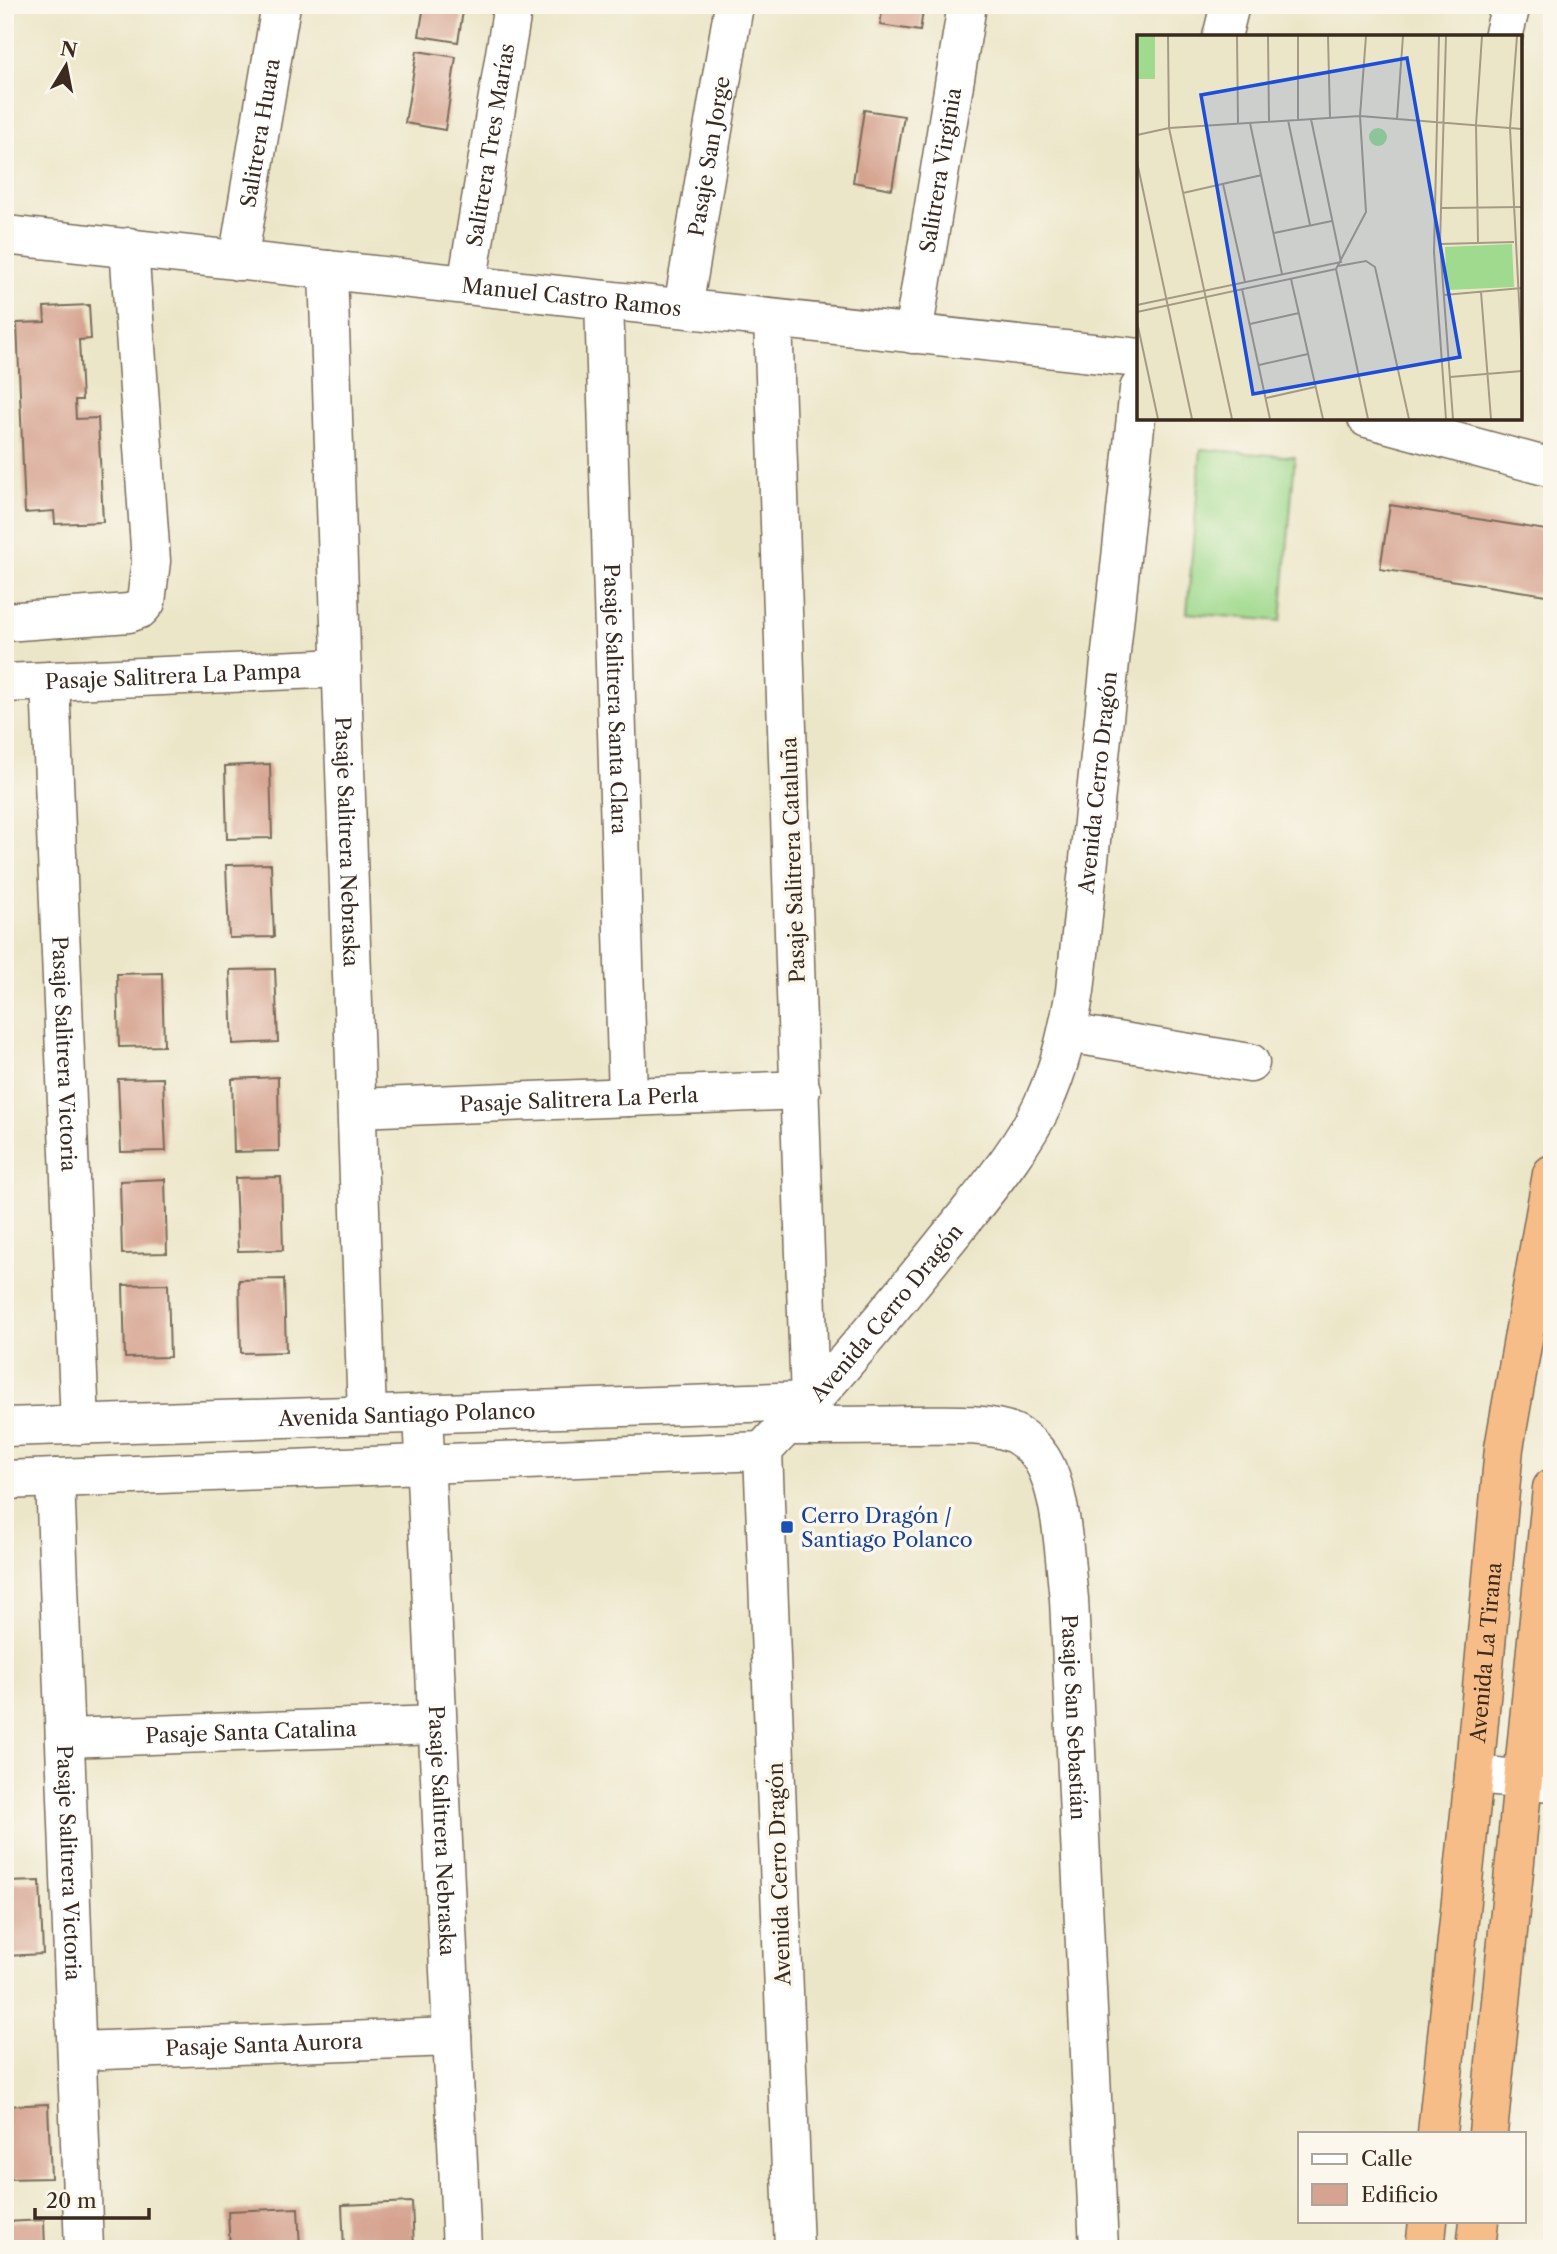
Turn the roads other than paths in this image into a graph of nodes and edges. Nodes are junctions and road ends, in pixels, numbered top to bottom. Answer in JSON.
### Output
{"nodes":[{"id":1,"x":281,"y":5,"type":"edge"},
{"id":2,"x":513,"y":5,"type":"edge"},
{"id":3,"x":734,"y":5,"type":"edge"},
{"id":4,"x":967,"y":5,"type":"edge"},
{"id":5,"x":1230,"y":5,"type":"edge"},
{"id":6,"x":1511,"y":5,"type":"edge"},
{"id":7,"x":1222,"y":35,"type":"edge"},
{"id":8,"x":1504,"y":35,"type":"edge"},
{"id":9,"x":5,"y":234,"type":"edge"},
{"id":10,"x":129,"y":247,"type":"junction"},
{"id":11,"x":238,"y":261,"type":"junction"},
{"id":12,"x":328,"y":270,"type":"junction"},
{"id":13,"x":467,"y":285,"type":"junction"},
{"id":14,"x":604,"y":300,"type":"junction"},
{"id":15,"x":683,"y":309,"type":"junction"},
{"id":16,"x":773,"y":318,"type":"junction"},
{"id":17,"x":914,"y":334,"type":"junction"},
{"id":18,"x":1137,"y":358,"type":"edge"},
{"id":19,"x":1137,"y":408,"type":"edge"},
{"id":20,"x":1381,"y":420,"type":"edge"},
{"id":21,"x":1409,"y":424,"type":"edge"},
{"id":22,"x":1552,"y":468,"type":"edge"},
{"id":23,"x":5,"y":622,"type":"edge"},
{"id":24,"x":342,"y":668,"type":"junction"},
{"id":25,"x":50,"y":681,"type":"junction"},
{"id":26,"x":5,"y":683,"type":"edge"},
{"id":27,"x":1068,"y":1033,"type":"junction"},
{"id":28,"x":1250,"y":1063,"type":"dead end"},
{"id":29,"x":801,"y":1090,"type":"junction"},
{"id":30,"x":628,"y":1097,"type":"junction"},
{"id":31,"x":356,"y":1108,"type":"junction"},
{"id":32,"x":1552,"y":1174,"type":"edge"},
{"id":33,"x":423,"y":1413,"type":"junction"},
{"id":34,"x":367,"y":1415,"type":"junction"},
{"id":35,"x":80,"y":1425,"type":"junction"},
{"id":36,"x":786,"y":1426,"type":"junction"},
{"id":37,"x":5,"y":1427,"type":"edge"},
{"id":38,"x":425,"y":1464,"type":"junction"},
{"id":39,"x":55,"y":1478,"type":"junction"},
{"id":40,"x":5,"y":1480,"type":"edge"},
{"id":41,"x":1552,"y":1488,"type":"edge"},
{"id":42,"x":437,"y":1725,"type":"junction"},
{"id":43,"x":65,"y":1738,"type":"junction"},
{"id":44,"x":1474,"y":1775,"type":"junction"},
{"id":45,"x":1537,"y":1780,"type":"edge"},
{"id":46,"x":452,"y":2037,"type":"junction"},
{"id":47,"x":77,"y":2051,"type":"junction"},
{"id":48,"x":1437,"y":2132,"type":"edge"},
{"id":49,"x":1488,"y":2132,"type":"edge"},
{"id":50,"x":1428,"y":2222,"type":"edge"},
{"id":51,"x":1479,"y":2222,"type":"edge"},
{"id":52,"x":84,"y":2249,"type":"edge"},
{"id":53,"x":461,"y":2249,"type":"edge"},
{"id":54,"x":794,"y":2249,"type":"edge"},
{"id":55,"x":1100,"y":2249,"type":"edge"},
{"id":56,"x":1425,"y":2249,"type":"edge"},
{"id":57,"x":1476,"y":2249,"type":"edge"}],
"edges":[{"from":1,"to":11,"type":"street","name":"Salitrera Huara"},
{"from":2,"to":13,"type":"street","name":"Salitrera Tres Marías"},
{"from":3,"to":15,"type":"street","name":"Pasaje San Jorge"},
{"from":4,"to":17,"type":"street","name":"Salitrera Virginia"},
{"from":5,"to":7,"type":"street"},
{"from":6,"to":8,"type":"street"},
{"from":9,"to":10,"type":"street","name":"Manuel Castro Ramos"},
{"from":10,"to":11,"type":"street","name":"Manuel Castro Ramos"},
{"from":10,"to":23,"type":"street"},
{"from":11,"to":12,"type":"street","name":"Manuel Castro Ramos"},
{"from":12,"to":13,"type":"street","name":"Manuel Castro Ramos"},
{"from":12,"to":24,"type":"street","name":"Pasaje Salitrera Nebraska"},
{"from":13,"to":14,"type":"street","name":"Manuel Castro Ramos"},
{"from":14,"to":15,"type":"street","name":"Manuel Castro Ramos"},
{"from":14,"to":30,"type":"street","name":"Pasaje Salitrera Santa Clara"},
{"from":15,"to":16,"type":"street","name":"Manuel Castro Ramos"},
{"from":16,"to":17,"type":"street","name":"Manuel Castro Ramos"},
{"from":16,"to":29,"type":"street","name":"Pasaje Salitrera Cataluña"},
{"from":17,"to":18,"type":"street","name":"Manuel Castro Ramos"},
{"from":19,"to":27,"type":"street","name":"Avenida Cerro Dragón"},
{"from":20,"to":21,"type":"street"},
{"from":21,"to":22,"type":"street"},
{"from":24,"to":25,"type":"street","name":"Pasaje Salitrera La Pampa"},
{"from":24,"to":31,"type":"street","name":"Pasaje Salitrera Nebraska"},
{"from":25,"to":26,"type":"street","name":"Pasaje Salitrera La Pampa"},
{"from":25,"to":35,"type":"street","name":"Pasaje Salitrera Victoria"},
{"from":27,"to":28,"type":"street"},
{"from":27,"to":36,"type":"street","name":"Avenida Cerro Dragón"},
{"from":29,"to":30,"type":"street","name":"Pasaje Salitrera La Perla"},
{"from":29,"to":36,"type":"street","name":"Pasaje Salitrera Cataluña"},
{"from":30,"to":31,"type":"street","name":"Pasaje Salitrera La Perla"},
{"from":31,"to":34,"type":"street","name":"Pasaje Salitrera Nebraska"},
{"from":32,"to":44,"type":"highway","name":"Avenida La Tirana"},
{"from":33,"to":34,"type":"street","name":"Avenida Santiago Polanco"},
{"from":33,"to":36,"type":"street","name":"Avenida Santiago Polanco"},
{"from":33,"to":38,"type":"street","name":"Pasaje Salitrera Nebraska"},
{"from":34,"to":35,"type":"street","name":"Avenida Santiago Polanco"},
{"from":35,"to":37,"type":"street","name":"Avenida Santiago Polanco"},
{"from":36,"to":38,"type":"street"},
{"from":36,"to":54,"type":"street","name":"Avenida Cerro Dragón"},
{"from":36,"to":55,"type":"street","name":"Pasaje San Sebastián"},
{"from":38,"to":39,"type":"street"},
{"from":38,"to":42,"type":"street","name":"Pasaje Salitrera Nebraska"},
{"from":39,"to":40,"type":"street"},
{"from":39,"to":43,"type":"street","name":"Pasaje Salitrera Victoria"},
{"from":41,"to":45,"type":"highway"},
{"from":42,"to":43,"type":"street","name":"Pasaje Santa Catalina"},
{"from":42,"to":46,"type":"street","name":"Pasaje Salitrera Nebraska"},
{"from":43,"to":47,"type":"street","name":"Pasaje Salitrera Victoria"},
{"from":44,"to":45,"type":"street"},
{"from":44,"to":48,"type":"highway","name":"Avenida La Tirana"},
{"from":45,"to":49,"type":"highway"},
{"from":46,"to":47,"type":"street","name":"Pasaje Santa Aurora"},
{"from":46,"to":53,"type":"street","name":"Pasaje Salitrera Nebraska"},
{"from":47,"to":52,"type":"street","name":"Pasaje Salitrera Victoria"},
{"from":50,"to":56,"type":"highway"},
{"from":51,"to":57,"type":"highway"}]}
